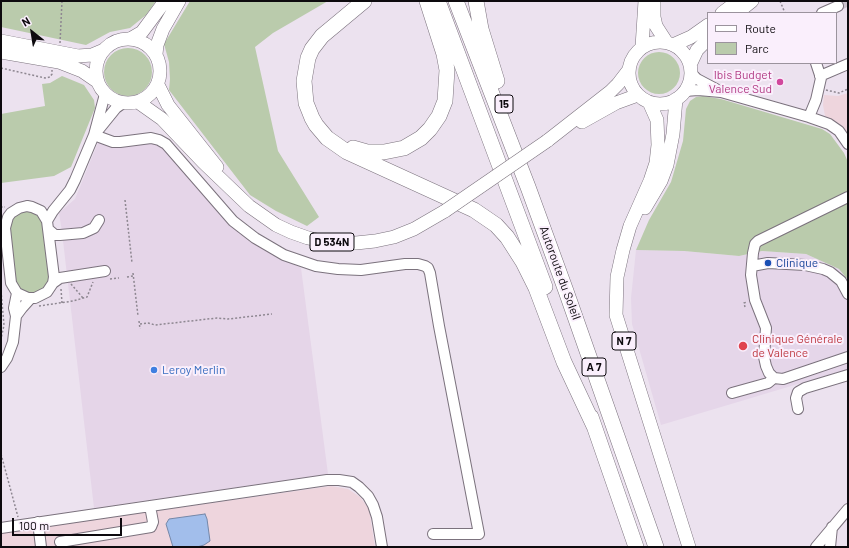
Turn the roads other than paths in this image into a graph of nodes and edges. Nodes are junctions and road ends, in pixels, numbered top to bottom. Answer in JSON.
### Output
{"nodes":[{"id":1,"x":164,"y":1,"type":"edge"},
{"id":2,"x":179,"y":1,"type":"edge"},
{"id":3,"x":364,"y":1,"type":"edge"},
{"id":4,"x":372,"y":1,"type":"edge"},
{"id":5,"x":427,"y":1,"type":"edge"},
{"id":6,"x":438,"y":1,"type":"edge"},
{"id":7,"x":456,"y":1,"type":"edge"},
{"id":8,"x":476,"y":1,"type":"edge"},
{"id":9,"x":645,"y":1,"type":"edge"},
{"id":10,"x":654,"y":1,"type":"edge"},
{"id":11,"x":738,"y":1,"type":"edge"},
{"id":12,"x":752,"y":1,"type":"edge"},
{"id":13,"x":838,"y":6,"type":"tunnel mouth"},
{"id":14,"x":723,"y":12,"type":"edge"},
{"id":15,"x":738,"y":12,"type":"edge"},
{"id":16,"x":824,"y":12,"type":"edge"},
{"id":17,"x":707,"y":26,"type":"edge"},
{"id":18,"x":130,"y":39,"type":"junction"},
{"id":19,"x":707,"y":40,"type":"edge"},
{"id":20,"x":1,"y":41,"type":"edge"},
{"id":21,"x":670,"y":44,"type":"junction"},
{"id":22,"x":642,"y":47,"type":"junction"},
{"id":23,"x":104,"y":50,"type":"junction"},
{"id":24,"x":1,"y":52,"type":"edge"},
{"id":25,"x":156,"y":54,"type":"junction"},
{"id":26,"x":816,"y":64,"type":"edge"},
{"id":27,"x":848,"y":64,"type":"edge"},
{"id":28,"x":690,"y":69,"type":"junction"},
{"id":29,"x":628,"y":71,"type":"junction"},
{"id":30,"x":820,"y":76,"type":"junction"},
{"id":31,"x":98,"y":82,"type":"junction"},
{"id":32,"x":158,"y":85,"type":"junction"},
{"id":33,"x":721,"y":92,"type":"junction"},
{"id":34,"x":105,"y":94,"type":"junction"},
{"id":35,"x":681,"y":95,"type":"junction"},
{"id":36,"x":643,"y":99,"type":"junction"},
{"id":37,"x":138,"y":102,"type":"junction"},
{"id":38,"x":123,"y":103,"type":"junction"},
{"id":39,"x":810,"y":117,"type":"junction"},
{"id":40,"x":94,"y":135,"type":"junction"},
{"id":41,"x":547,"y":141,"type":"junction"},
{"id":42,"x":848,"y":144,"type":"edge"},
{"id":43,"x":526,"y":181,"type":"junction"},
{"id":44,"x":230,"y":186,"type":"junction"},
{"id":45,"x":65,"y":196,"type":"junction"},
{"id":46,"x":848,"y":197,"type":"edge"},
{"id":47,"x":38,"y":209,"type":"junction"},
{"id":48,"x":4,"y":210,"type":"edge"},
{"id":49,"x":99,"y":220,"type":"dead end"},
{"id":50,"x":48,"y":225,"type":"junction"},
{"id":51,"x":3,"y":226,"type":"edge"},
{"id":52,"x":630,"y":226,"type":"junction"},
{"id":53,"x":752,"y":266,"type":"junction"},
{"id":54,"x":107,"y":275,"type":"road end"},
{"id":55,"x":57,"y":286,"type":"junction"},
{"id":56,"x":16,"y":293,"type":"junction"},
{"id":57,"x":848,"y":294,"type":"edge"},
{"id":58,"x":32,"y":303,"type":"junction"},
{"id":59,"x":16,"y":316,"type":"junction"},
{"id":60,"x":848,"y":357,"type":"edge"},
{"id":61,"x":1,"y":367,"type":"edge"},
{"id":62,"x":848,"y":375,"type":"edge"},
{"id":63,"x":774,"y":378,"type":"junction"},
{"id":64,"x":732,"y":393,"type":"dead end"},
{"id":65,"x":798,"y":409,"type":"dead end"},
{"id":66,"x":594,"y":426,"type":"junction"},
{"id":67,"x":150,"y":506,"type":"junction"},
{"id":68,"x":848,"y":509,"type":"edge"},
{"id":69,"x":38,"y":522,"type":"junction"},
{"id":70,"x":832,"y":527,"type":"junction"},
{"id":71,"x":1,"y":528,"type":"edge"},
{"id":72,"x":433,"y":534,"type":"dead end"},
{"id":73,"x":60,"y":542,"type":"dead end"},
{"id":74,"x":41,"y":547,"type":"edge"},
{"id":75,"x":382,"y":547,"type":"edge"},
{"id":76,"x":636,"y":547,"type":"edge"},
{"id":77,"x":656,"y":547,"type":"edge"},
{"id":78,"x":689,"y":547,"type":"edge"},
{"id":79,"x":816,"y":547,"type":"edge"},
{"id":80,"x":830,"y":547,"type":"edge"}],
"edges":[{"from":1,"to":18,"type":"main road"},
{"from":2,"to":25,"type":"main road"},
{"from":3,"to":66,"type":"highway"},
{"from":4,"to":5,"type":"highway"},
{"from":6,"to":66,"type":"highway","name":"Autoroute du Soleil","number":"A 7"},
{"from":7,"to":43,"type":"highway","name":"Autoroute du Soleil","number":"A 7"},
{"from":8,"to":43,"type":"highway","number":"15"},
{"from":9,"to":22,"type":"main road"},
{"from":10,"to":21,"type":"main road"},
{"from":11,"to":14,"type":"main road"},
{"from":12,"to":15,"type":"main road"},
{"from":13,"to":16,"type":"street"},
{"from":17,"to":21,"type":"main road"},
{"from":18,"to":23,"type":"main road"},
{"from":18,"to":25,"type":"main road"},
{"from":19,"to":28,"type":"main road"},
{"from":20,"to":23,"type":"main road"},
{"from":21,"to":22,"type":"main road"},
{"from":21,"to":28,"type":"main road"},
{"from":22,"to":29,"type":"main road"},
{"from":23,"to":31,"type":"main road"},
{"from":24,"to":31,"type":"main road"},
{"from":25,"to":32,"type":"main road"},
{"from":26,"to":30,"type":"street"},
{"from":27,"to":30,"type":"street"},
{"from":28,"to":33,"type":"street"},
{"from":28,"to":35,"type":"main road"},
{"from":29,"to":36,"type":"main road"},
{"from":29,"to":41,"type":"main road","number":"D 534N"},
{"from":30,"to":39,"type":"street"},
{"from":31,"to":34,"type":"main road"},
{"from":32,"to":37,"type":"main road"},
{"from":32,"to":44,"type":"main road","number":"D 534N"},
{"from":33,"to":35,"type":"street"},
{"from":33,"to":39,"type":"street"},
{"from":34,"to":38,"type":"main road"},
{"from":34,"to":40,"type":"street"},
{"from":35,"to":36,"type":"main road"},
{"from":35,"to":52,"type":"main road","number":"N 7"},
{"from":36,"to":41,"type":"main road","number":"D 534N"},
{"from":36,"to":52,"type":"main road","number":"N 7"},
{"from":37,"to":38,"type":"main road"},
{"from":37,"to":44,"type":"main road","number":"D 534N"},
{"from":38,"to":40,"type":"street"},
{"from":39,"to":42,"type":"street"},
{"from":40,"to":45,"type":"street"},
{"from":40,"to":72,"type":"street"},
{"from":41,"to":44,"type":"main road","number":"D 534N","bridge":true},
{"from":43,"to":77,"type":"highway","name":"Autoroute du Soleil","number":"A 7"},
{"from":45,"to":47,"type":"street"},
{"from":45,"to":50,"type":"street"},
{"from":46,"to":53,"type":"street"},
{"from":47,"to":48,"type":"street"},
{"from":47,"to":50,"type":"street"},
{"from":48,"to":51,"type":"street"},
{"from":49,"to":50,"type":"street"},
{"from":50,"to":55,"type":"street"},
{"from":51,"to":56,"type":"street"},
{"from":52,"to":78,"type":"main road","number":"N 7"},
{"from":53,"to":57,"type":"street"},
{"from":53,"to":63,"type":"street"},
{"from":54,"to":55,"type":"street"},
{"from":55,"to":58,"type":"street"},
{"from":56,"to":58,"type":"street"},
{"from":56,"to":59,"type":"street"},
{"from":58,"to":59,"type":"street"},
{"from":59,"to":61,"type":"street"},
{"from":60,"to":63,"type":"street"},
{"from":62,"to":65,"type":"street"},
{"from":63,"to":64,"type":"street"},
{"from":66,"to":76,"type":"highway","name":"Autoroute du Soleil","number":"A 7"},
{"from":67,"to":69,"type":"street"},
{"from":67,"to":73,"type":"street"},
{"from":67,"to":75,"type":"street"},
{"from":68,"to":70,"type":"street"},
{"from":69,"to":71,"type":"street"},
{"from":69,"to":74,"type":"street"},
{"from":70,"to":79,"type":"street"},
{"from":70,"to":80,"type":"street"}]}
